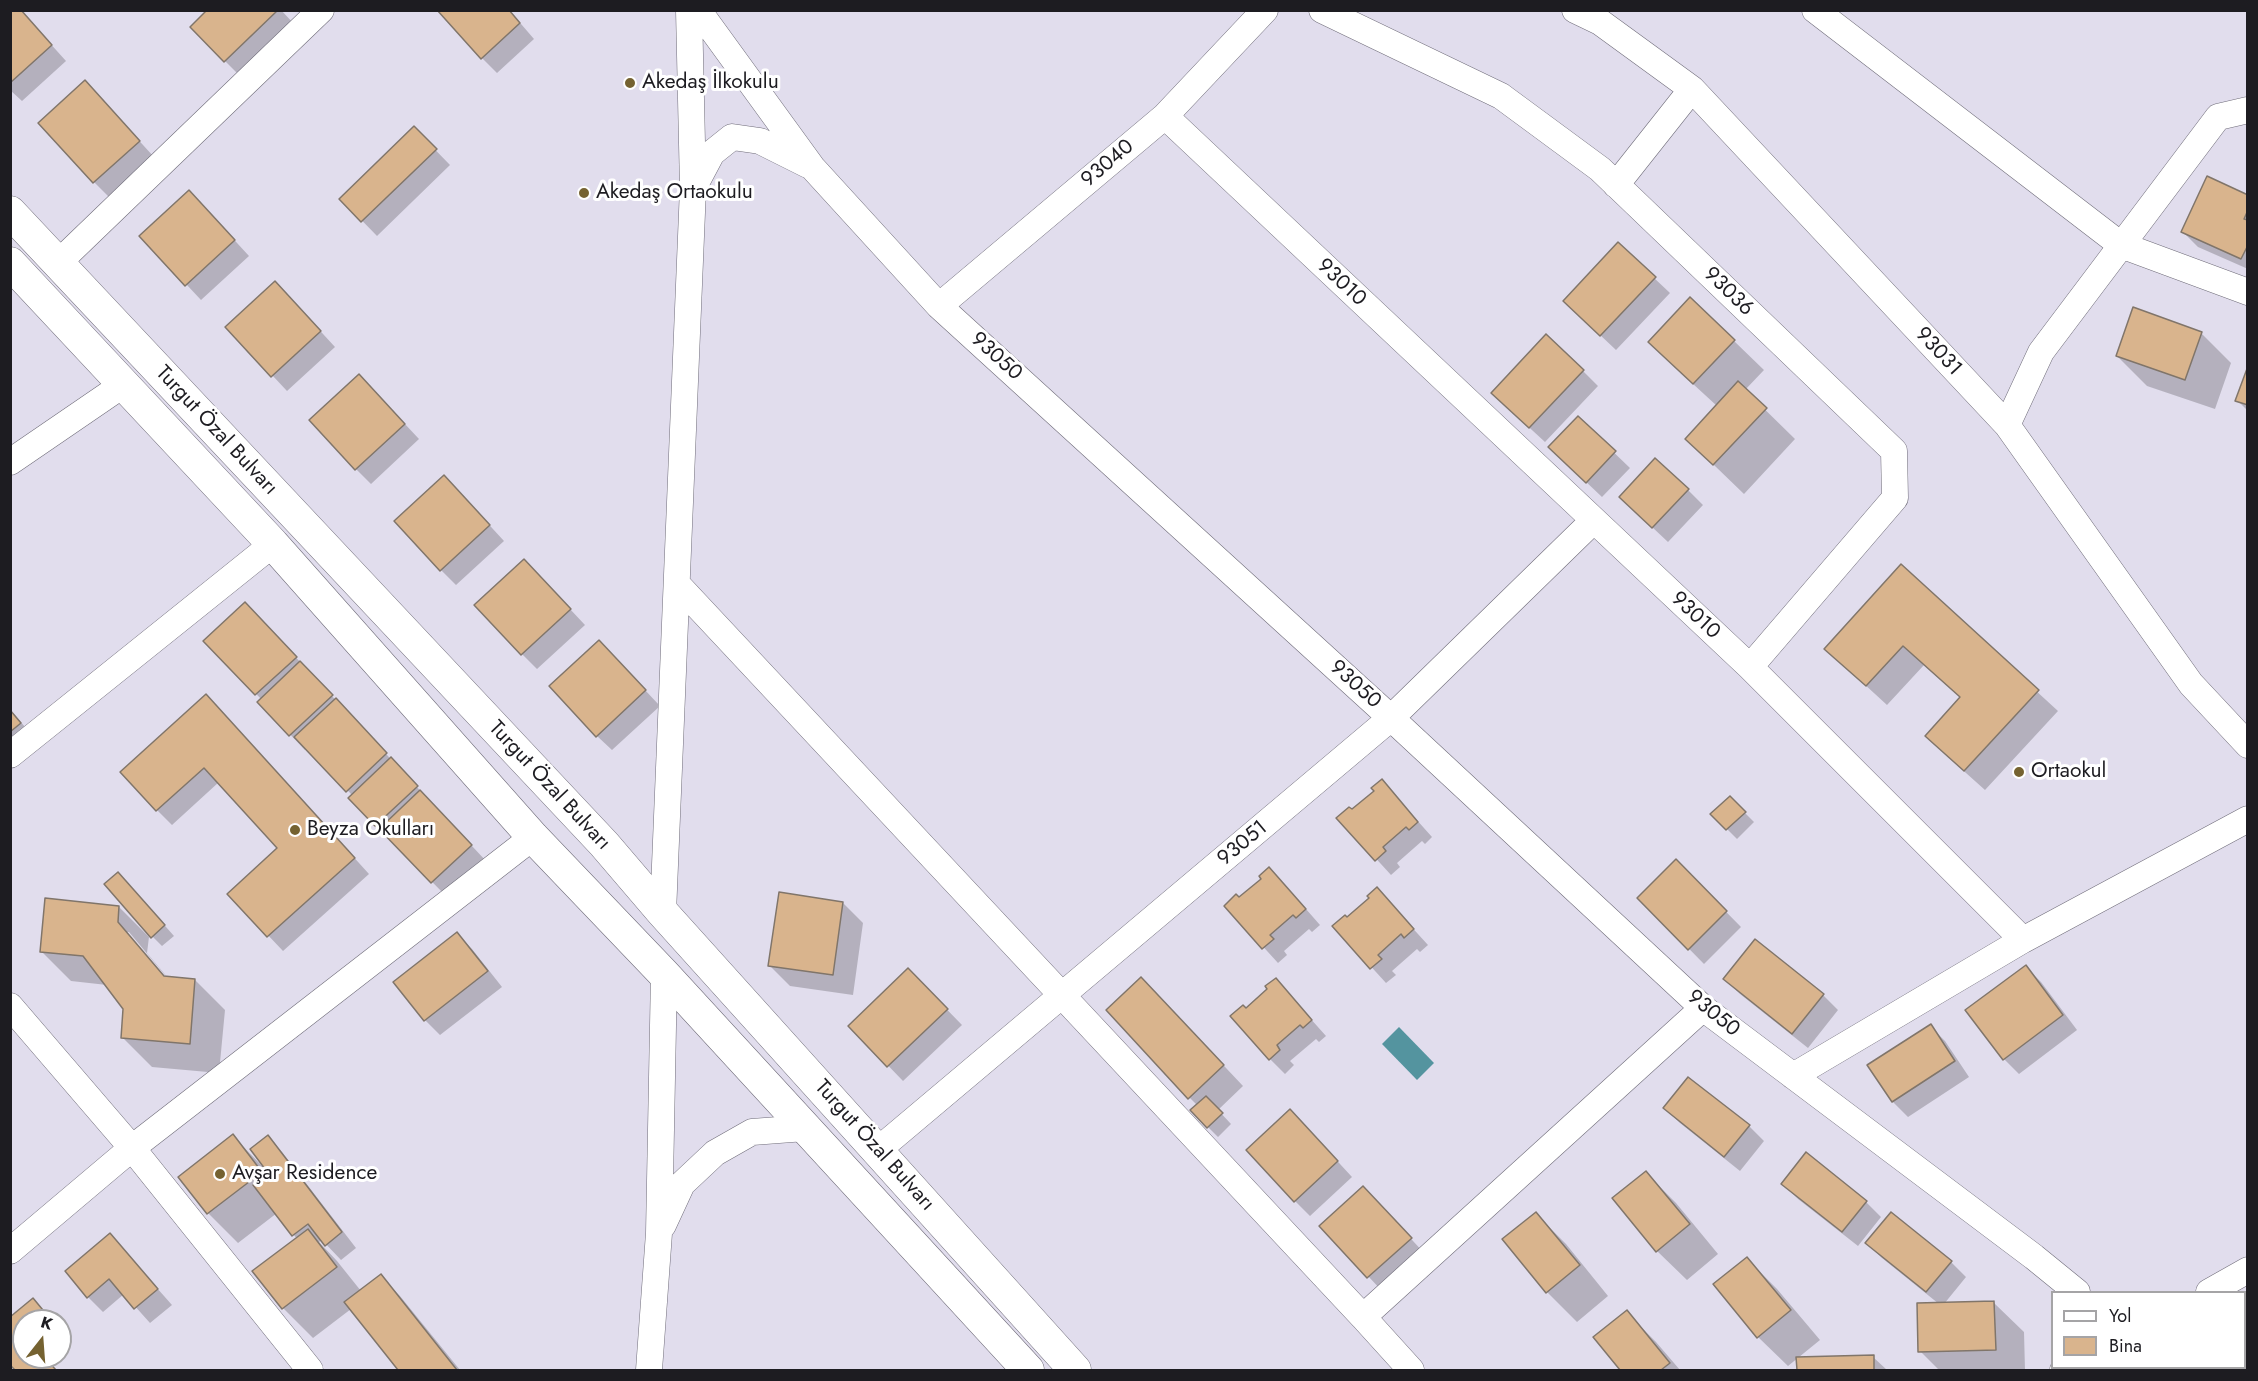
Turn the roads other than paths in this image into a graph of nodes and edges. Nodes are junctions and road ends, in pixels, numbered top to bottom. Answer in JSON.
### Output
{"nodes":[{"id":1,"x":321,"y":10,"type":"edge"},
{"id":2,"x":689,"y":10,"type":"edge"},
{"id":3,"x":698,"y":10,"type":"edge"},
{"id":4,"x":1265,"y":10,"type":"edge"},
{"id":5,"x":1322,"y":10,"type":"edge"},
{"id":6,"x":1575,"y":10,"type":"edge"},
{"id":7,"x":1815,"y":10,"type":"edge"},
{"id":8,"x":1692,"y":89,"type":"junction"},
{"id":9,"x":2247,"y":110,"type":"edge"},
{"id":10,"x":1165,"y":116,"type":"junction"},
{"id":11,"x":812,"y":167,"type":"junction"},
{"id":12,"x":1616,"y":185,"type":"junction"},
{"id":13,"x":693,"y":188,"type":"junction"},
{"id":14,"x":10,"y":212,"type":"edge"},
{"id":15,"x":2121,"y":245,"type":"junction"},
{"id":16,"x":10,"y":263,"type":"edge"},
{"id":17,"x":57,"y":264,"type":"junction"},
{"id":18,"x":2247,"y":292,"type":"edge"},
{"id":19,"x":939,"y":306,"type":"junction"},
{"id":20,"x":124,"y":384,"type":"junction"},
{"id":21,"x":2007,"y":425,"type":"junction"},
{"id":22,"x":10,"y":462,"type":"edge"},
{"id":23,"x":1593,"y":521,"type":"junction"},
{"id":24,"x":273,"y":544,"type":"junction"},
{"id":25,"x":677,"y":584,"type":"junction"},
{"id":26,"x":1750,"y":667,"type":"junction"},
{"id":27,"x":1391,"y":718,"type":"junction"},
{"id":28,"x":2247,"y":745,"type":"edge"},
{"id":29,"x":10,"y":755,"type":"edge"},
{"id":30,"x":2247,"y":819,"type":"edge"},
{"id":31,"x":533,"y":837,"type":"junction"},
{"id":32,"x":663,"y":913,"type":"junction"},
{"id":33,"x":2023,"y":940,"type":"junction"},
{"id":34,"x":664,"y":974,"type":"junction"},
{"id":35,"x":1063,"y":996,"type":"junction"},
{"id":36,"x":10,"y":1006,"type":"edge"},
{"id":37,"x":1703,"y":1008,"type":"junction"},
{"id":38,"x":1793,"y":1076,"type":"junction"},
{"id":39,"x":805,"y":1128,"type":"junction"},
{"id":40,"x":132,"y":1148,"type":"junction"},
{"id":41,"x":878,"y":1150,"type":"junction"},
{"id":42,"x":659,"y":1233,"type":"junction"},
{"id":43,"x":10,"y":1251,"type":"edge"},
{"id":44,"x":2247,"y":1270,"type":"edge"},
{"id":45,"x":2075,"y":1291,"type":"edge"},
{"id":46,"x":2212,"y":1291,"type":"edge"},
{"id":47,"x":1363,"y":1317,"type":"junction"},
{"id":48,"x":310,"y":1371,"type":"edge"},
{"id":49,"x":649,"y":1371,"type":"edge"},
{"id":50,"x":1028,"y":1371,"type":"edge"},
{"id":51,"x":1075,"y":1371,"type":"edge"},
{"id":52,"x":1411,"y":1371,"type":"edge"}],
"edges":[{"from":1,"to":17,"type":"street"},
{"from":2,"to":13,"type":"street"},
{"from":3,"to":11,"type":"street","name":"93050"},
{"from":4,"to":10,"type":"street","name":"93040"},
{"from":5,"to":12,"type":"street","name":"93036"},
{"from":6,"to":8,"type":"street","name":"93031"},
{"from":7,"to":15,"type":"street"},
{"from":8,"to":12,"type":"street"},
{"from":8,"to":21,"type":"street","name":"93031"},
{"from":9,"to":15,"type":"street"},
{"from":10,"to":19,"type":"street","name":"93040"},
{"from":10,"to":23,"type":"street","name":"93010"},
{"from":11,"to":13,"type":"street"},
{"from":11,"to":19,"type":"street","name":"93050"},
{"from":12,"to":26,"type":"street","name":"93036"},
{"from":13,"to":25,"type":"street"},
{"from":14,"to":17,"type":"main road","name":"Turgut Özal Bulvarı"},
{"from":15,"to":18,"type":"street"},
{"from":15,"to":21,"type":"street"},
{"from":16,"to":20,"type":"main road","name":"Turgut Özal Bulvarı"},
{"from":17,"to":32,"type":"main road","name":"Turgut Özal Bulvarı"},
{"from":19,"to":27,"type":"street","name":"93050"},
{"from":20,"to":22,"type":"street"},
{"from":20,"to":24,"type":"main road","name":"Turgut Özal Bulvarı"},
{"from":21,"to":28,"type":"street","name":"93031"},
{"from":23,"to":26,"type":"street","name":"93010"},
{"from":23,"to":27,"type":"street","name":"93051"},
{"from":24,"to":29,"type":"street"},
{"from":24,"to":31,"type":"main road","name":"Turgut Özal Bulvarı"},
{"from":25,"to":32,"type":"street"},
{"from":25,"to":35,"type":"street"},
{"from":26,"to":33,"type":"street","name":"93010"},
{"from":27,"to":35,"type":"street","name":"93051"},
{"from":27,"to":37,"type":"street","name":"93050"},
{"from":30,"to":33,"type":"street"},
{"from":31,"to":34,"type":"main road","name":"Turgut Özal Bulvarı"},
{"from":31,"to":40,"type":"street"},
{"from":32,"to":41,"type":"main road","name":"Turgut Özal Bulvarı"},
{"from":33,"to":38,"type":"street"},
{"from":34,"to":39,"type":"main road","name":"Turgut Özal Bulvarı"},
{"from":34,"to":42,"type":"street"},
{"from":35,"to":41,"type":"street","name":"93051"},
{"from":35,"to":47,"type":"street"},
{"from":36,"to":40,"type":"street"},
{"from":37,"to":38,"type":"street","name":"93050"},
{"from":37,"to":47,"type":"street"},
{"from":38,"to":45,"type":"street","name":"93050"},
{"from":39,"to":42,"type":"street"},
{"from":39,"to":50,"type":"main road","name":"Turgut Özal Bulvarı"},
{"from":40,"to":43,"type":"street"},
{"from":40,"to":48,"type":"street"},
{"from":41,"to":51,"type":"main road","name":"Turgut Özal Bulvarı"},
{"from":42,"to":49,"type":"street"},
{"from":44,"to":46,"type":"street"},
{"from":47,"to":52,"type":"street"}]}
